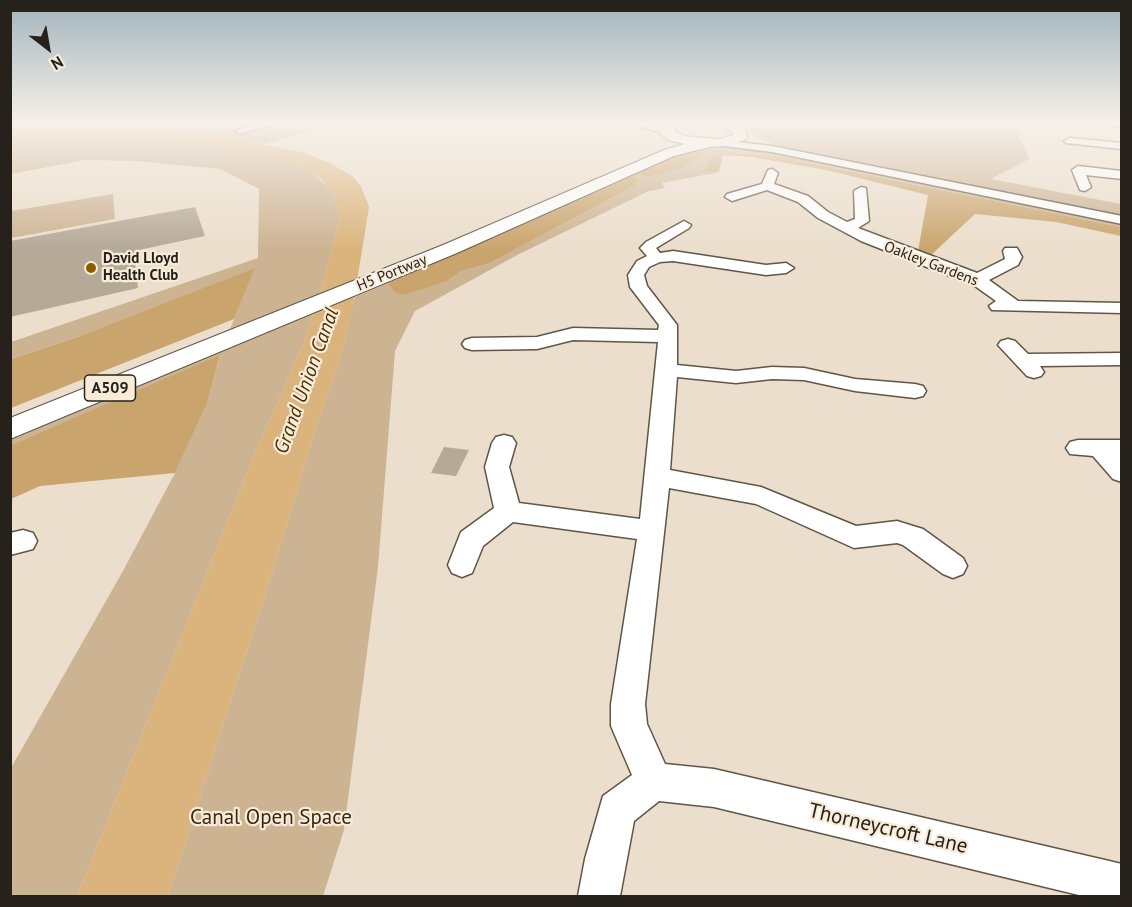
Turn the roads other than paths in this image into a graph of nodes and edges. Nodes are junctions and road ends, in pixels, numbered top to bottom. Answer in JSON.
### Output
{"nodes":[{"id":1,"x":618,"y":165,"type":"edge"},
{"id":2,"x":638,"y":165,"type":"edge"},
{"id":3,"x":852,"y":165,"type":"edge"},
{"id":4,"x":1122,"y":175,"type":"edge"},
{"id":5,"x":1085,"y":188,"type":"dead end"},
{"id":6,"x":861,"y":191,"type":"dead end"},
{"id":7,"x":732,"y":197,"type":"dead end"},
{"id":8,"x":1122,"y":220,"type":"edge"},
{"id":9,"x":684,"y":225,"type":"dead end"},
{"id":10,"x":845,"y":228,"type":"junction"},
{"id":11,"x":442,"y":244,"type":"junction"},
{"id":12,"x":1011,"y":251,"type":"dead end"},
{"id":13,"x":656,"y":258,"type":"junction"},
{"id":14,"x":786,"y":268,"type":"dead end"},
{"id":15,"x":977,"y":280,"type":"junction"},
{"id":16,"x":1122,"y":308,"type":"edge"},
{"id":17,"x":668,"y":336,"type":"junction"},
{"id":18,"x":203,"y":341,"type":"junction"},
{"id":19,"x":472,"y":344,"type":"dead end"},
{"id":20,"x":1008,"y":345,"type":"dead end"},
{"id":21,"x":1122,"y":359,"type":"edge"},
{"id":22,"x":668,"y":370,"type":"junction"},
{"id":23,"x":915,"y":391,"type":"dead end"},
{"id":24,"x":10,"y":408,"type":"edge"},
{"id":25,"x":10,"y":429,"type":"edge"},
{"id":26,"x":504,"y":443,"type":"dead end"},
{"id":27,"x":1099,"y":448,"type":"edge"},
{"id":28,"x":1122,"y":473,"type":"edge"},
{"id":29,"x":657,"y":477,"type":"junction"},
{"id":30,"x":508,"y":511,"type":"junction"},
{"id":31,"x":652,"y":531,"type":"junction"},
{"id":32,"x":462,"y":565,"type":"dead end"},
{"id":33,"x":953,"y":566,"type":"dead end"},
{"id":34,"x":654,"y":782,"type":"junction"},
{"id":35,"x":1122,"y":885,"type":"edge"},
{"id":36,"x":599,"y":897,"type":"edge"}],
"edges":[{"from":1,"to":11,"type":"main road","name":"H5 Portway","number":"A509"},
{"from":2,"to":11,"type":"main road","name":"H5 Portway","number":"A509"},
{"from":3,"to":8,"type":"street"},
{"from":4,"to":5,"type":"street"},
{"from":6,"to":10,"type":"street"},
{"from":7,"to":10,"type":"street","name":"Oakley Gardens"},
{"from":9,"to":13,"type":"street"},
{"from":10,"to":15,"type":"street","name":"Oakley Gardens"},
{"from":11,"to":18,"type":"main road","name":"H5 Portway","number":"A509"},
{"from":12,"to":15,"type":"street"},
{"from":13,"to":14,"type":"street"},
{"from":13,"to":17,"type":"street"},
{"from":15,"to":16,"type":"street","name":"Oakley Gardens"},
{"from":17,"to":19,"type":"street"},
{"from":17,"to":22,"type":"street"},
{"from":18,"to":24,"type":"main road","name":"H5 Portway","number":"A509"},
{"from":18,"to":25,"type":"main road","name":"H5 Portway","number":"A509"},
{"from":20,"to":21,"type":"street"},
{"from":22,"to":23,"type":"street"},
{"from":22,"to":29,"type":"street"},
{"from":26,"to":30,"type":"street"},
{"from":27,"to":28,"type":"street"},
{"from":29,"to":31,"type":"street"},
{"from":29,"to":33,"type":"street"},
{"from":30,"to":31,"type":"street"},
{"from":30,"to":32,"type":"street"},
{"from":31,"to":34,"type":"street"},
{"from":34,"to":35,"type":"street","name":"Thorneycroft Lane"},
{"from":34,"to":36,"type":"street"}]}
